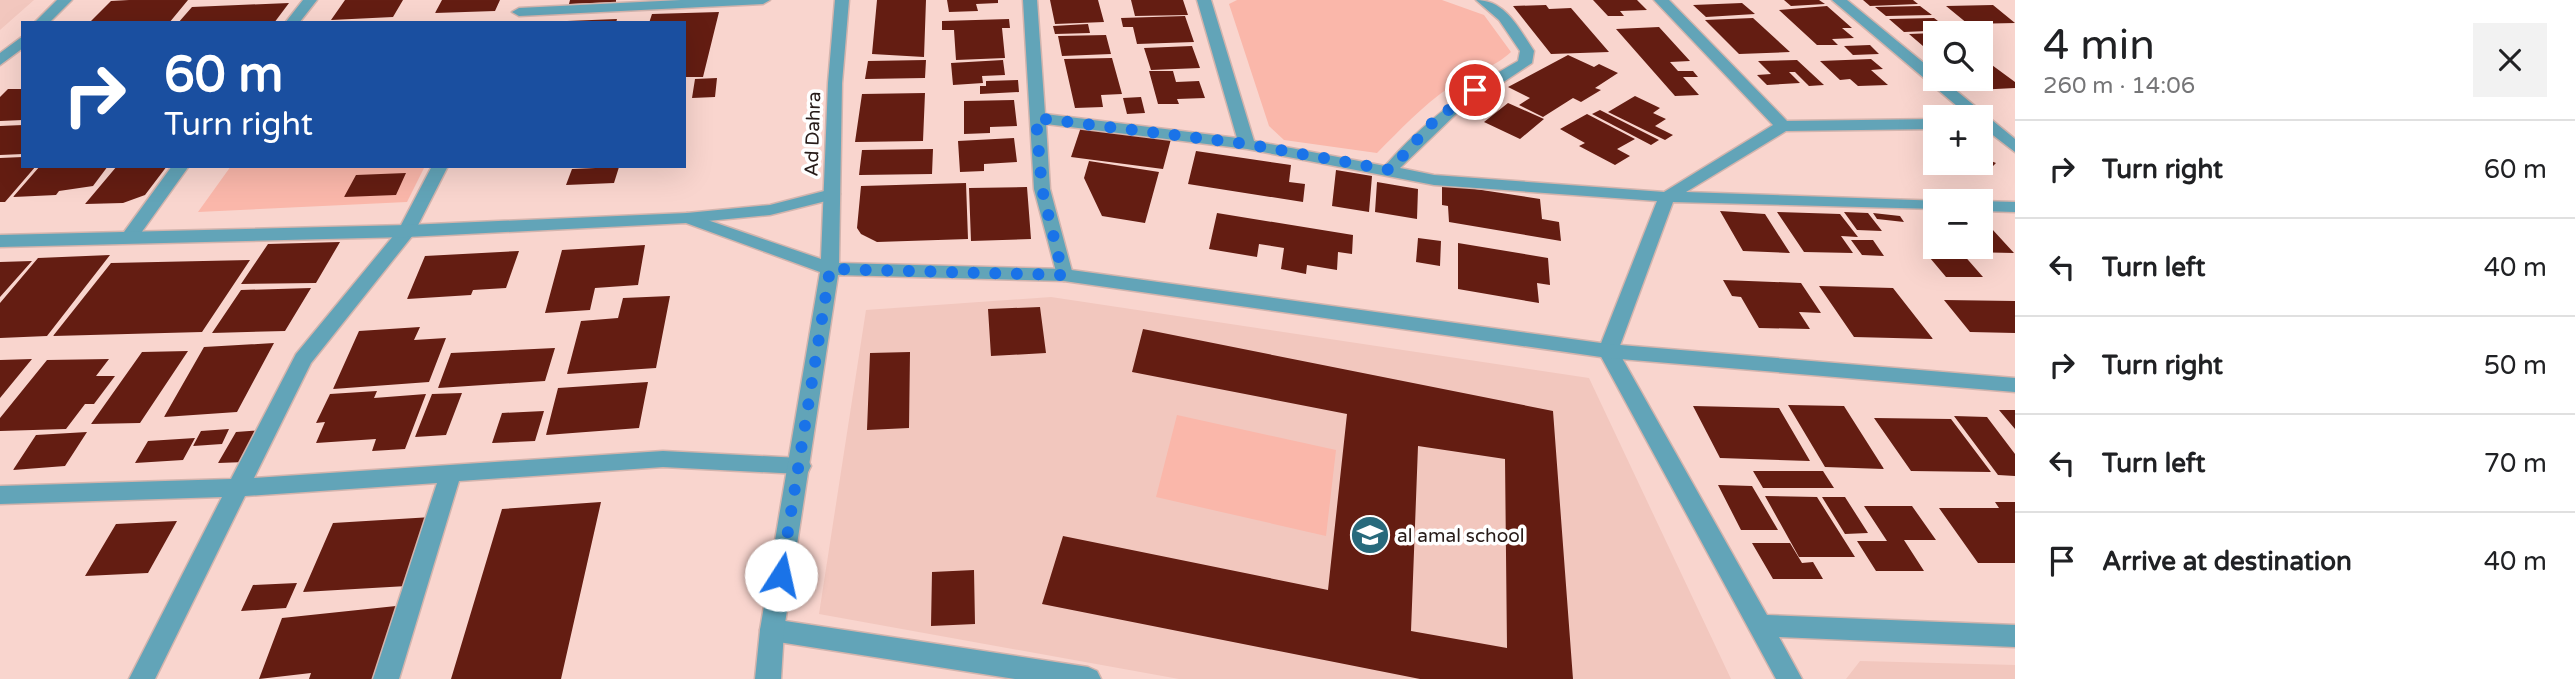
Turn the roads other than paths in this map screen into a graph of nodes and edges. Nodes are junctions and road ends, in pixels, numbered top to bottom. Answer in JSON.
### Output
{"nodes":[{"id":1,"x":65,"y":0,"type":"edge"},
{"id":2,"x":310,"y":0,"type":"edge"},
{"id":3,"x":763,"y":0,"type":"edge"},
{"id":4,"x":842,"y":0,"type":"edge"},
{"id":5,"x":1030,"y":0,"type":"edge"},
{"id":6,"x":1204,"y":0,"type":"edge"},
{"id":7,"x":1483,"y":0,"type":"edge"},
{"id":8,"x":1661,"y":0,"type":"edge"},
{"id":9,"x":1839,"y":0,"type":"edge"},
{"id":10,"x":519,"y":12,"type":"edge"},
{"id":11,"x":43,"y":21,"type":"edge"},
{"id":12,"x":294,"y":21,"type":"edge"},
{"id":13,"x":21,"y":42,"type":"edge"},
{"id":14,"x":0,"y":61,"type":"edge"},
{"id":15,"x":1963,"y":105,"type":"edge"},
{"id":16,"x":1036,"y":118,"type":"junction"},
{"id":17,"x":1923,"y":124,"type":"edge"},
{"id":18,"x":1993,"y":124,"type":"edge"},
{"id":19,"x":2015,"y":125,"type":"edge"},
{"id":20,"x":1783,"y":126,"type":"junction"},
{"id":21,"x":1993,"y":130,"type":"edge"},
{"id":22,"x":1247,"y":144,"type":"junction"},
{"id":23,"x":2015,"y":147,"type":"edge"},
{"id":24,"x":180,"y":168,"type":"edge"},
{"id":25,"x":439,"y":168,"type":"edge"},
{"id":26,"x":1390,"y":170,"type":"junction"},
{"id":27,"x":832,"y":194,"type":"junction"},
{"id":28,"x":1667,"y":197,"type":"junction"},
{"id":29,"x":1923,"y":204,"type":"edge"},
{"id":30,"x":1993,"y":206,"type":"edge"},
{"id":31,"x":2015,"y":207,"type":"edge"},
{"id":32,"x":687,"y":218,"type":"junction"},
{"id":33,"x":407,"y":230,"type":"junction"},
{"id":34,"x":130,"y":236,"type":"junction"},
{"id":35,"x":0,"y":241,"type":"edge"},
{"id":36,"x":830,"y":269,"type":"junction"},
{"id":37,"x":1063,"y":275,"type":"junction"},
{"id":38,"x":1608,"y":351,"type":"junction"},
{"id":39,"x":2015,"y":385,"type":"edge"},
{"id":40,"x":800,"y":466,"type":"junction"},
{"id":41,"x":451,"y":474,"type":"junction"},
{"id":42,"x":238,"y":488,"type":"junction"},
{"id":43,"x":0,"y":495,"type":"edge"},
{"id":44,"x":1763,"y":626,"type":"junction"},
{"id":45,"x":772,"y":630,"type":"junction"},
{"id":46,"x":2015,"y":636,"type":"edge"},
{"id":47,"x":142,"y":679,"type":"edge"},
{"id":48,"x":386,"y":679,"type":"edge"},
{"id":49,"x":768,"y":679,"type":"edge"},
{"id":50,"x":1088,"y":679,"type":"edge"},
{"id":51,"x":1789,"y":679,"type":"edge"}],
"edges":[{"from":1,"to":11,"type":"street"},
{"from":2,"to":12,"type":"street"},
{"from":3,"to":10,"type":"street"},
{"from":4,"to":27,"type":"street","name":"Ad Dahra"},
{"from":5,"to":16,"type":"street"},
{"from":6,"to":22,"type":"street"},
{"from":7,"to":26,"type":"street"},
{"from":8,"to":20,"type":"street"},
{"from":9,"to":15,"type":"street"},
{"from":13,"to":14,"type":"street"},
{"from":16,"to":22,"type":"street"},
{"from":16,"to":37,"type":"street"},
{"from":17,"to":20,"type":"street"},
{"from":18,"to":19,"type":"street"},
{"from":20,"to":28,"type":"street"},
{"from":21,"to":23,"type":"street"},
{"from":22,"to":26,"type":"street"},
{"from":24,"to":34,"type":"street"},
{"from":25,"to":33,"type":"street"},
{"from":26,"to":28,"type":"street"},
{"from":27,"to":32,"type":"street"},
{"from":27,"to":36,"type":"street","name":"Ad Dahra"},
{"from":28,"to":29,"type":"street"},
{"from":28,"to":38,"type":"street"},
{"from":30,"to":31,"type":"street"},
{"from":32,"to":33,"type":"street"},
{"from":32,"to":36,"type":"street"},
{"from":33,"to":34,"type":"street"},
{"from":33,"to":42,"type":"street"},
{"from":34,"to":35,"type":"street"},
{"from":36,"to":37,"type":"street"},
{"from":36,"to":40,"type":"street"},
{"from":37,"to":38,"type":"street"},
{"from":38,"to":39,"type":"street"},
{"from":38,"to":44,"type":"street"},
{"from":40,"to":41,"type":"street"},
{"from":40,"to":45,"type":"street"},
{"from":41,"to":42,"type":"street"},
{"from":41,"to":48,"type":"street"},
{"from":42,"to":43,"type":"street"},
{"from":42,"to":47,"type":"street"},
{"from":44,"to":46,"type":"street"},
{"from":44,"to":51,"type":"street"},
{"from":45,"to":49,"type":"street"},
{"from":45,"to":50,"type":"street"}]}
